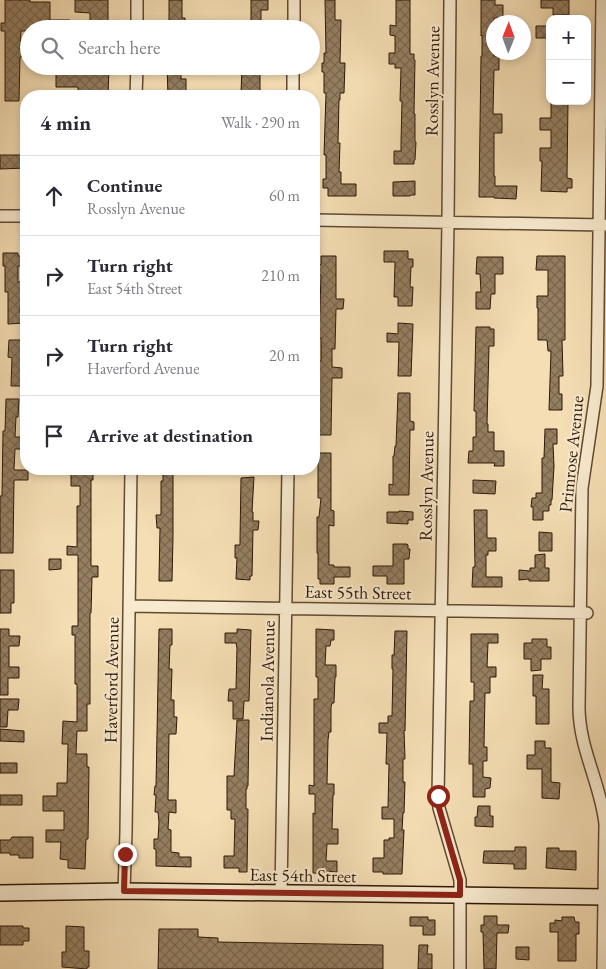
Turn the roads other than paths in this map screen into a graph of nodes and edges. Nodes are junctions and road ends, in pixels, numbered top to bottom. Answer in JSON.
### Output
{"nodes":[{"id":1,"x":137,"y":0,"type":"edge"},
{"id":2,"x":294,"y":0,"type":"edge"},
{"id":3,"x":450,"y":0,"type":"edge"},
{"id":4,"x":602,"y":0,"type":"edge"},
{"id":5,"x":137,"y":20,"type":"edge"},
{"id":6,"x":294,"y":20,"type":"edge"},
{"id":7,"x":137,"y":75,"type":"edge"},
{"id":8,"x":293,"y":75,"type":"edge"},
{"id":9,"x":136,"y":90,"type":"edge"},
{"id":10,"x":293,"y":90,"type":"edge"},
{"id":11,"x":0,"y":216,"type":"edge"},
{"id":12,"x":20,"y":216,"type":"edge"},
{"id":13,"x":320,"y":220,"type":"edge"},
{"id":14,"x":448,"y":222,"type":"junction"},
{"id":15,"x":602,"y":225,"type":"edge"},
{"id":16,"x":131,"y":475,"type":"edge"},
{"id":17,"x":288,"y":475,"type":"edge"},
{"id":18,"x":129,"y":606,"type":"junction"},
{"id":19,"x":286,"y":608,"type":"junction"},
{"id":20,"x":442,"y":611,"type":"junction"},
{"id":21,"x":583,"y":613,"type":"junction"},
{"id":22,"x":124,"y":891,"type":"junction"},
{"id":23,"x":0,"y":893,"type":"edge"},
{"id":24,"x":281,"y":893,"type":"junction"},
{"id":25,"x":460,"y":895,"type":"junction"},
{"id":26,"x":605,"y":897,"type":"edge"},
{"id":27,"x":460,"y":969,"type":"edge"},
{"id":28,"x":603,"y":969,"type":"edge"}],
"edges":[{"from":1,"to":5,"type":"street"},
{"from":2,"to":6,"type":"street"},
{"from":3,"to":14,"type":"street","name":"Rosslyn Avenue"},
{"from":4,"to":15,"type":"street","name":"Primrose Avenue"},
{"from":7,"to":9,"type":"street"},
{"from":8,"to":10,"type":"street"},
{"from":11,"to":12,"type":"street"},
{"from":13,"to":14,"type":"street"},
{"from":14,"to":15,"type":"street"},
{"from":14,"to":20,"type":"street","name":"Rosslyn Avenue"},
{"from":15,"to":21,"type":"street","name":"Primrose Avenue"},
{"from":16,"to":18,"type":"street","name":"Haverford Avenue"},
{"from":17,"to":19,"type":"street","name":"Indianola Avenue"},
{"from":18,"to":19,"type":"street","name":"East 55th Street"},
{"from":18,"to":22,"type":"street","name":"Haverford Avenue"},
{"from":19,"to":20,"type":"street","name":"East 55th Street"},
{"from":19,"to":24,"type":"street","name":"Indianola Avenue"},
{"from":20,"to":21,"type":"street","name":"East 55th Street"},
{"from":20,"to":25,"type":"street","name":"Rosslyn Avenue"},
{"from":21,"to":26,"type":"street","name":"Primrose Avenue"},
{"from":22,"to":23,"type":"street","name":"East 54th Street"},
{"from":22,"to":24,"type":"street","name":"East 54th Street"},
{"from":24,"to":25,"type":"street","name":"East 54th Street"},
{"from":25,"to":26,"type":"street","name":"East 54th Street"},
{"from":25,"to":27,"type":"street","name":"Rosslyn Avenue"},
{"from":26,"to":28,"type":"street","name":"Primrose Avenue"}]}
